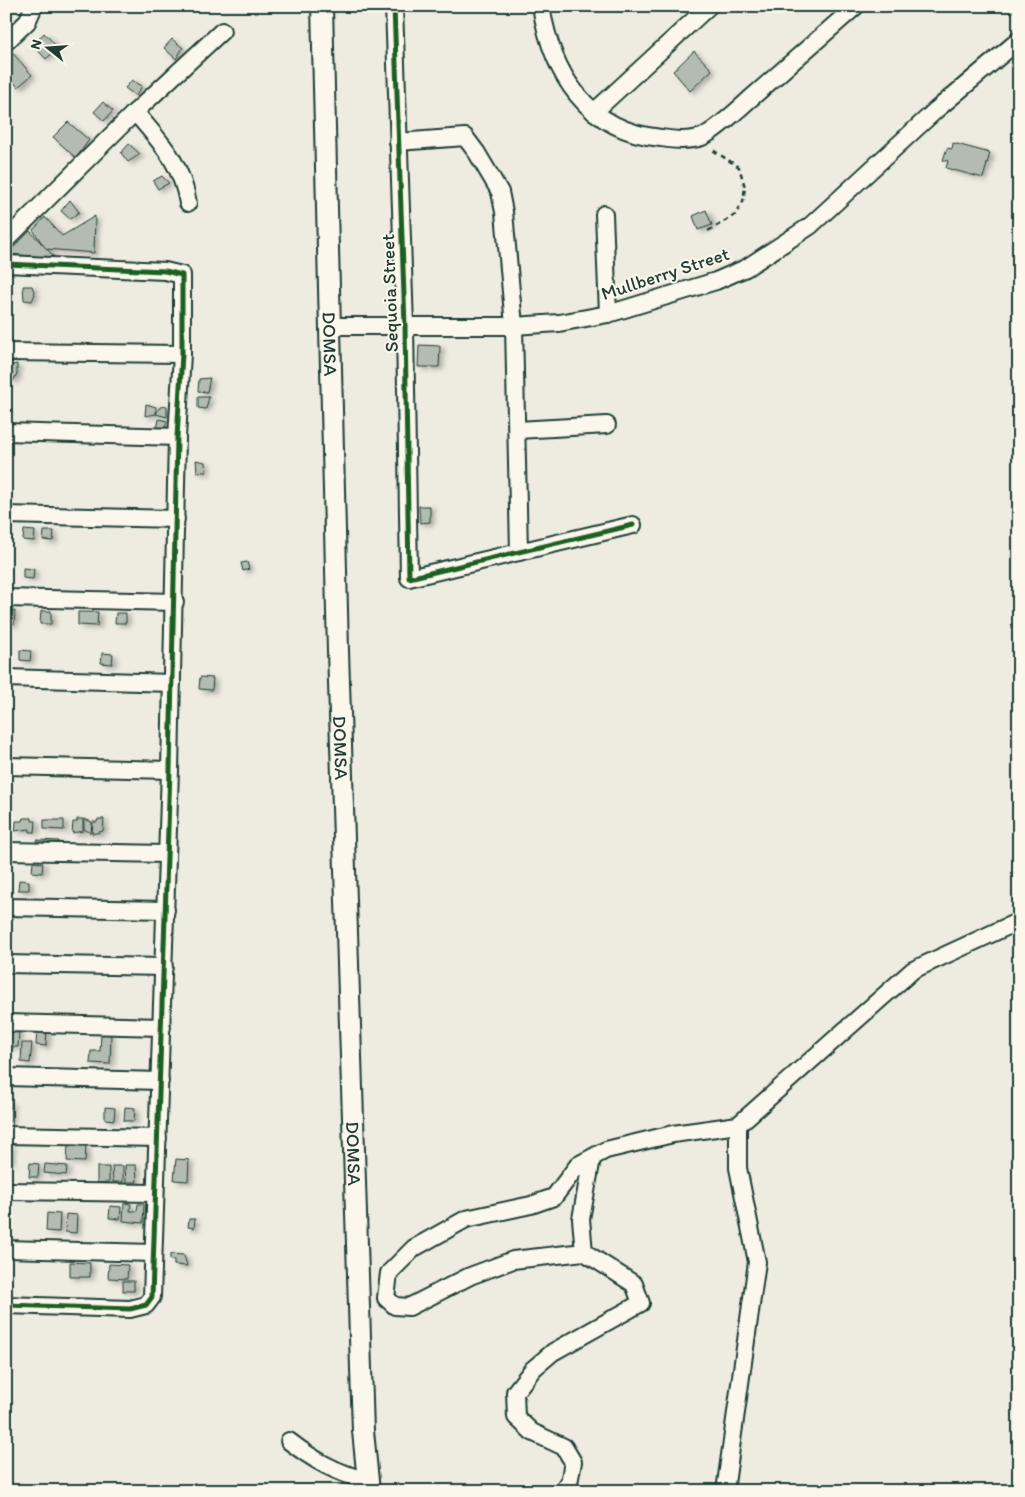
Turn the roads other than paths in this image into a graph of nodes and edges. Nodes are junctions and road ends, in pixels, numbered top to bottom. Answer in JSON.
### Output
{"nodes":[{"id":1,"x":34,"y":6,"type":"edge"},
{"id":2,"x":322,"y":6,"type":"edge"},
{"id":3,"x":394,"y":6,"type":"edge"},
{"id":4,"x":541,"y":6,"type":"edge"},
{"id":5,"x":709,"y":6,"type":"edge"},
{"id":6,"x":856,"y":6,"type":"edge"},
{"id":7,"x":222,"y":31,"type":"dead end"},
{"id":8,"x":1019,"y":40,"type":"edge"},
{"id":9,"x":6,"y":42,"type":"edge"},
{"id":10,"x":135,"y":112,"type":"junction"},
{"id":11,"x":594,"y":112,"type":"junction"},
{"id":12,"x":398,"y":142,"type":"junction"},
{"id":13,"x":188,"y":204,"type":"dead end"},
{"id":14,"x":604,"y":214,"type":"dead end"},
{"id":15,"x":6,"y":240,"type":"edge"},
{"id":16,"x":6,"y":264,"type":"edge"},
{"id":17,"x":608,"y":314,"type":"junction"},
{"id":18,"x":331,"y":326,"type":"junction"},
{"id":19,"x":405,"y":326,"type":"junction"},
{"id":20,"x":514,"y":326,"type":"junction"},
{"id":21,"x":6,"y":352,"type":"edge"},
{"id":22,"x":182,"y":354,"type":"junction"},
{"id":23,"x":606,"y":425,"type":"dead end"},
{"id":24,"x":517,"y":430,"type":"junction"},
{"id":25,"x":6,"y":432,"type":"edge"},
{"id":26,"x":177,"y":437,"type":"junction"},
{"id":27,"x":6,"y":515,"type":"edge"},
{"id":28,"x":176,"y":519,"type":"junction"},
{"id":29,"x":633,"y":525,"type":"dead end"},
{"id":30,"x":519,"y":552,"type":"junction"},
{"id":31,"x":6,"y":598,"type":"edge"},
{"id":32,"x":175,"y":602,"type":"junction"},
{"id":33,"x":6,"y":678,"type":"edge"},
{"id":34,"x":172,"y":683,"type":"junction"},
{"id":35,"x":6,"y":766,"type":"edge"},
{"id":36,"x":170,"y":770,"type":"junction"},
{"id":37,"x":6,"y":851,"type":"edge"},
{"id":38,"x":167,"y":854,"type":"junction"},
{"id":39,"x":6,"y":907,"type":"edge"},
{"id":40,"x":166,"y":910,"type":"junction"},
{"id":41,"x":1019,"y":921,"type":"edge"},
{"id":42,"x":6,"y":964,"type":"edge"},
{"id":43,"x":164,"y":967,"type":"junction"},
{"id":44,"x":6,"y":1023,"type":"edge"},
{"id":45,"x":162,"y":1027,"type":"junction"},
{"id":46,"x":6,"y":1077,"type":"edge"},
{"id":47,"x":160,"y":1081,"type":"junction"},
{"id":48,"x":738,"y":1125,"type":"junction"},
{"id":49,"x":6,"y":1134,"type":"edge"},
{"id":50,"x":158,"y":1138,"type":"junction"},
{"id":51,"x":592,"y":1158,"type":"junction"},
{"id":52,"x":6,"y":1191,"type":"edge"},
{"id":53,"x":155,"y":1193,"type":"junction"},
{"id":54,"x":6,"y":1249,"type":"edge"},
{"id":55,"x":584,"y":1252,"type":"junction"},
{"id":56,"x":153,"y":1253,"type":"junction"},
{"id":57,"x":6,"y":1305,"type":"edge"},
{"id":58,"x":288,"y":1441,"type":"dead end"},
{"id":59,"x":368,"y":1486,"type":"edge"},
{"id":60,"x":562,"y":1491,"type":"edge"},
{"id":61,"x":725,"y":1491,"type":"edge"}],
"edges":[{"from":1,"to":9,"type":"street"},
{"from":2,"to":18,"type":"main road","name":"DOMSA"},
{"from":3,"to":12,"type":"street","name":"Sequoia Street"},
{"from":4,"to":11,"type":"street"},
{"from":5,"to":11,"type":"street"},
{"from":6,"to":11,"type":"street"},
{"from":7,"to":10,"type":"street"},
{"from":8,"to":17,"type":"street","name":"Mullberry Street"},
{"from":10,"to":13,"type":"street"},
{"from":10,"to":15,"type":"street"},
{"from":12,"to":19,"type":"street","name":"Sequoia Street"},
{"from":12,"to":20,"type":"street"},
{"from":14,"to":17,"type":"street"},
{"from":16,"to":22,"type":"street"},
{"from":17,"to":20,"type":"street","name":"Mullberry Street"},
{"from":18,"to":19,"type":"street","name":"Mullberry Street"},
{"from":18,"to":59,"type":"main road","name":"DOMSA"},
{"from":19,"to":20,"type":"street","name":"Mullberry Street"},
{"from":19,"to":30,"type":"street","name":"Sequoia Street"},
{"from":20,"to":24,"type":"street"},
{"from":21,"to":22,"type":"street"},
{"from":22,"to":26,"type":"street"},
{"from":23,"to":24,"type":"street"},
{"from":24,"to":30,"type":"street"},
{"from":25,"to":26,"type":"street"},
{"from":26,"to":28,"type":"street"},
{"from":27,"to":28,"type":"street"},
{"from":28,"to":32,"type":"street"},
{"from":29,"to":30,"type":"street"},
{"from":31,"to":32,"type":"street"},
{"from":32,"to":34,"type":"street"},
{"from":33,"to":34,"type":"street"},
{"from":34,"to":36,"type":"street"},
{"from":35,"to":36,"type":"street"},
{"from":36,"to":38,"type":"street"},
{"from":37,"to":38,"type":"street"},
{"from":38,"to":40,"type":"street"},
{"from":39,"to":40,"type":"street"},
{"from":40,"to":43,"type":"street"},
{"from":41,"to":48,"type":"street"},
{"from":42,"to":43,"type":"street"},
{"from":43,"to":45,"type":"street"},
{"from":44,"to":45,"type":"street"},
{"from":45,"to":47,"type":"street"},
{"from":46,"to":47,"type":"street"},
{"from":47,"to":50,"type":"street"},
{"from":48,"to":51,"type":"street"},
{"from":48,"to":61,"type":"street"},
{"from":49,"to":50,"type":"street"},
{"from":50,"to":53,"type":"street"},
{"from":51,"to":55,"type":"street"},
{"from":51,"to":55,"type":"street"},
{"from":52,"to":53,"type":"street"},
{"from":53,"to":56,"type":"street"},
{"from":54,"to":56,"type":"street"},
{"from":55,"to":60,"type":"street"},
{"from":56,"to":57,"type":"street"},
{"from":58,"to":59,"type":"street"}]}
